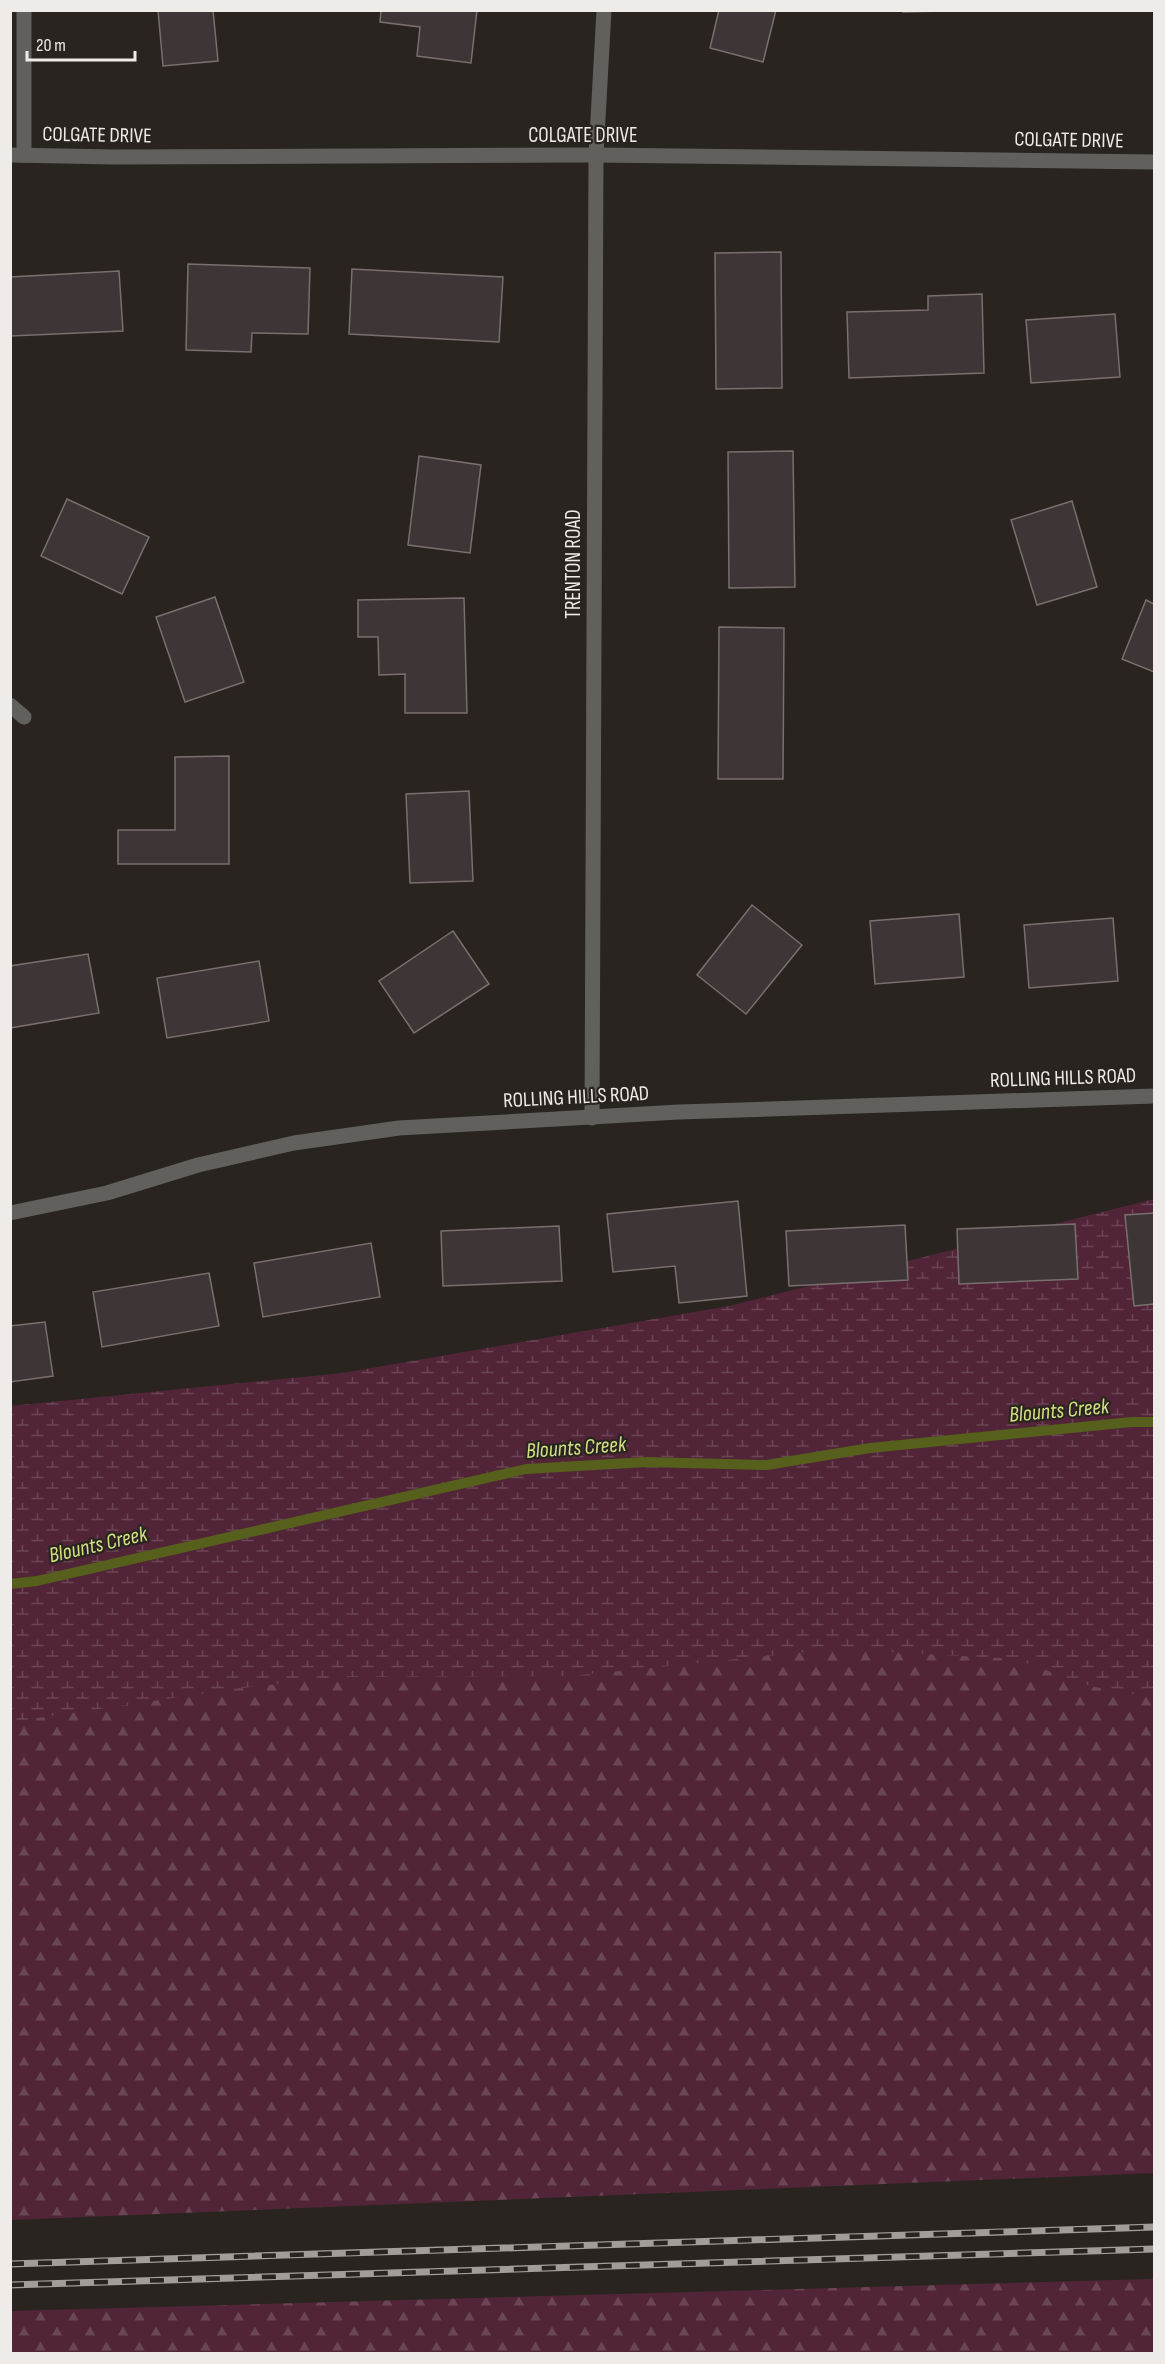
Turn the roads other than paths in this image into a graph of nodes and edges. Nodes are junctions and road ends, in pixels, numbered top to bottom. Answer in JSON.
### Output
{"nodes":[{"id":1,"x":24,"y":10,"type":"edge"},
{"id":2,"x":604,"y":10,"type":"edge"},
{"id":3,"x":17,"y":155,"type":"edge"},
{"id":4,"x":596,"y":155,"type":"junction"},
{"id":5,"x":1155,"y":162,"type":"edge"},
{"id":6,"x":10,"y":705,"type":"edge"},
{"id":7,"x":24,"y":717,"type":"dead end"},
{"id":8,"x":1155,"y":1096,"type":"edge"},
{"id":9,"x":592,"y":1118,"type":"junction"},
{"id":10,"x":10,"y":1214,"type":"edge"}],
"edges":[{"from":1,"to":3,"type":"street"},
{"from":2,"to":4,"type":"street","name":"TRENTON ROAD"},
{"from":3,"to":4,"type":"street","name":"COLGATE DRIVE"},
{"from":4,"to":5,"type":"street","name":"COLGATE DRIVE"},
{"from":4,"to":9,"type":"street","name":"TRENTON ROAD"},
{"from":6,"to":7,"type":"street"},
{"from":8,"to":9,"type":"street","name":"ROLLING HILLS ROAD"},
{"from":9,"to":10,"type":"street","name":"ROLLING HILLS ROAD"}]}
